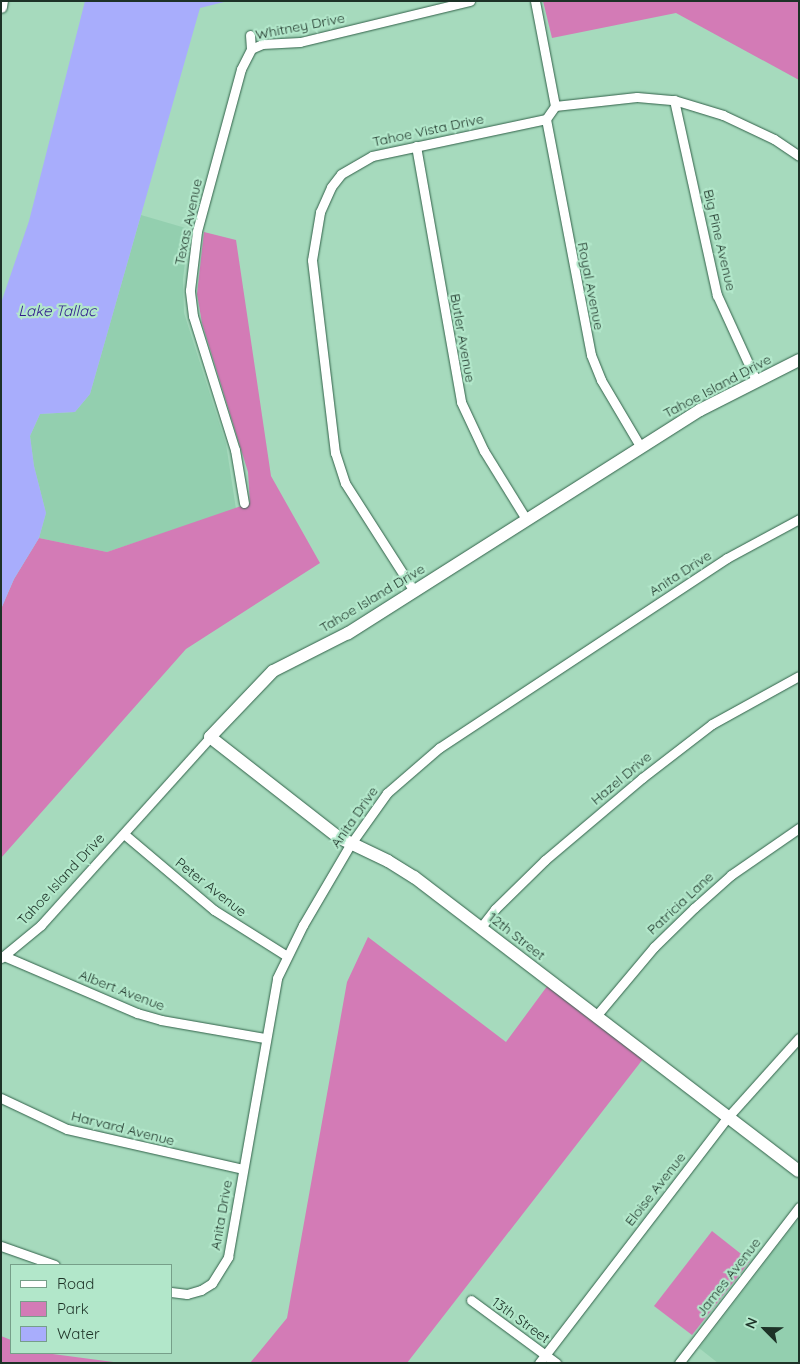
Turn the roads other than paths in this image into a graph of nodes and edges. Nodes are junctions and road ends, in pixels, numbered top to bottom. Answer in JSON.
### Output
{"nodes":[{"id":1,"x":2,"y":1,"type":"edge"},
{"id":2,"x":470,"y":1,"type":"edge"},
{"id":3,"x":534,"y":1,"type":"edge"},
{"id":4,"x":1,"y":7,"type":"edge"},
{"id":5,"x":250,"y":35,"type":"dead end"},
{"id":6,"x":251,"y":49,"type":"junction"},
{"id":7,"x":674,"y":100,"type":"junction"},
{"id":8,"x":555,"y":106,"type":"junction"},
{"id":9,"x":546,"y":119,"type":"junction"},
{"id":10,"x":416,"y":146,"type":"junction"},
{"id":11,"x":799,"y":156,"type":"edge"},
{"id":12,"x":799,"y":360,"type":"edge"},
{"id":13,"x":756,"y":380,"type":"junction"},
{"id":14,"x":640,"y":446,"type":"junction"},
{"id":15,"x":244,"y":504,"type":"dead end"},
{"id":16,"x":526,"y":519,"type":"junction"},
{"id":17,"x":799,"y":519,"type":"edge"},
{"id":18,"x":414,"y":590,"type":"junction"},
{"id":19,"x":799,"y":676,"type":"edge"},
{"id":20,"x":210,"y":737,"type":"junction"},
{"id":21,"x":799,"y":828,"type":"edge"},
{"id":22,"x":124,"y":834,"type":"junction"},
{"id":23,"x":350,"y":845,"type":"junction"},
{"id":24,"x":481,"y":927,"type":"junction"},
{"id":25,"x":287,"y":956,"type":"junction"},
{"id":26,"x":3,"y":957,"type":"edge"},
{"id":27,"x":596,"y":1016,"type":"junction"},
{"id":28,"x":264,"y":1038,"type":"junction"},
{"id":29,"x":799,"y":1038,"type":"edge"},
{"id":30,"x":1,"y":1098,"type":"edge"},
{"id":31,"x":728,"y":1117,"type":"junction"},
{"id":32,"x":244,"y":1169,"type":"junction"},
{"id":33,"x":799,"y":1171,"type":"edge"},
{"id":34,"x":799,"y":1207,"type":"edge"},
{"id":35,"x":1,"y":1246,"type":"edge"},
{"id":36,"x":52,"y":1264,"type":"edge"},
{"id":37,"x":172,"y":1292,"type":"edge"},
{"id":38,"x":471,"y":1300,"type":"dead end"},
{"id":39,"x":545,"y":1355,"type":"junction"},
{"id":40,"x":539,"y":1363,"type":"edge"},
{"id":41,"x":556,"y":1363,"type":"edge"},
{"id":42,"x":679,"y":1363,"type":"edge"}],
"edges":[{"from":1,"to":4,"type":"street"},
{"from":2,"to":6,"type":"street","name":"Whitney Drive"},
{"from":3,"to":8,"type":"street"},
{"from":5,"to":6,"type":"street","name":"Texas Avenue"},
{"from":6,"to":15,"type":"street","name":"Texas Avenue"},
{"from":7,"to":8,"type":"street"},
{"from":7,"to":11,"type":"street"},
{"from":7,"to":13,"type":"street","name":"Big Pine Avenue"},
{"from":8,"to":9,"type":"street"},
{"from":9,"to":10,"type":"street","name":"Tahoe Vista Drive"},
{"from":9,"to":14,"type":"street","name":"Royal Avenue"},
{"from":10,"to":16,"type":"street","name":"Butler Avenue"},
{"from":10,"to":18,"type":"street","name":"Tahoe Vista Drive"},
{"from":12,"to":13,"type":"street","name":"Tahoe Island Drive"},
{"from":13,"to":14,"type":"street","name":"Tahoe Island Drive"},
{"from":14,"to":16,"type":"street","name":"Tahoe Island Drive"},
{"from":16,"to":18,"type":"street","name":"Tahoe Island Drive"},
{"from":17,"to":23,"type":"street","name":"Anita Drive"},
{"from":18,"to":20,"type":"street","name":"Tahoe Island Drive"},
{"from":19,"to":24,"type":"street","name":"Hazel Drive"},
{"from":20,"to":22,"type":"street","name":"Tahoe Island Drive"},
{"from":20,"to":23,"type":"street","name":"12th Street"},
{"from":21,"to":27,"type":"street","name":"Patricia Lane"},
{"from":22,"to":25,"type":"street","name":"Peter Avenue"},
{"from":22,"to":26,"type":"street","name":"Tahoe Island Drive"},
{"from":23,"to":24,"type":"street","name":"12th Street"},
{"from":23,"to":25,"type":"street","name":"Anita Drive"},
{"from":24,"to":27,"type":"street","name":"12th Street"},
{"from":25,"to":28,"type":"street","name":"Anita Drive"},
{"from":26,"to":28,"type":"street","name":"Albert Avenue"},
{"from":27,"to":31,"type":"street","name":"12th Street"},
{"from":28,"to":32,"type":"street","name":"Anita Drive"},
{"from":29,"to":31,"type":"street","name":"Eloise Avenue"},
{"from":30,"to":32,"type":"street","name":"Harvard Avenue"},
{"from":31,"to":33,"type":"street","name":"12th Street"},
{"from":31,"to":39,"type":"street","name":"Eloise Avenue"},
{"from":32,"to":37,"type":"street","name":"Anita Drive"},
{"from":34,"to":42,"type":"street","name":"James Avenue"},
{"from":35,"to":36,"type":"street"},
{"from":38,"to":39,"type":"street","name":"13th Street"},
{"from":39,"to":40,"type":"street","name":"Eloise Avenue"},
{"from":39,"to":41,"type":"street","name":"13th Street"}]}
